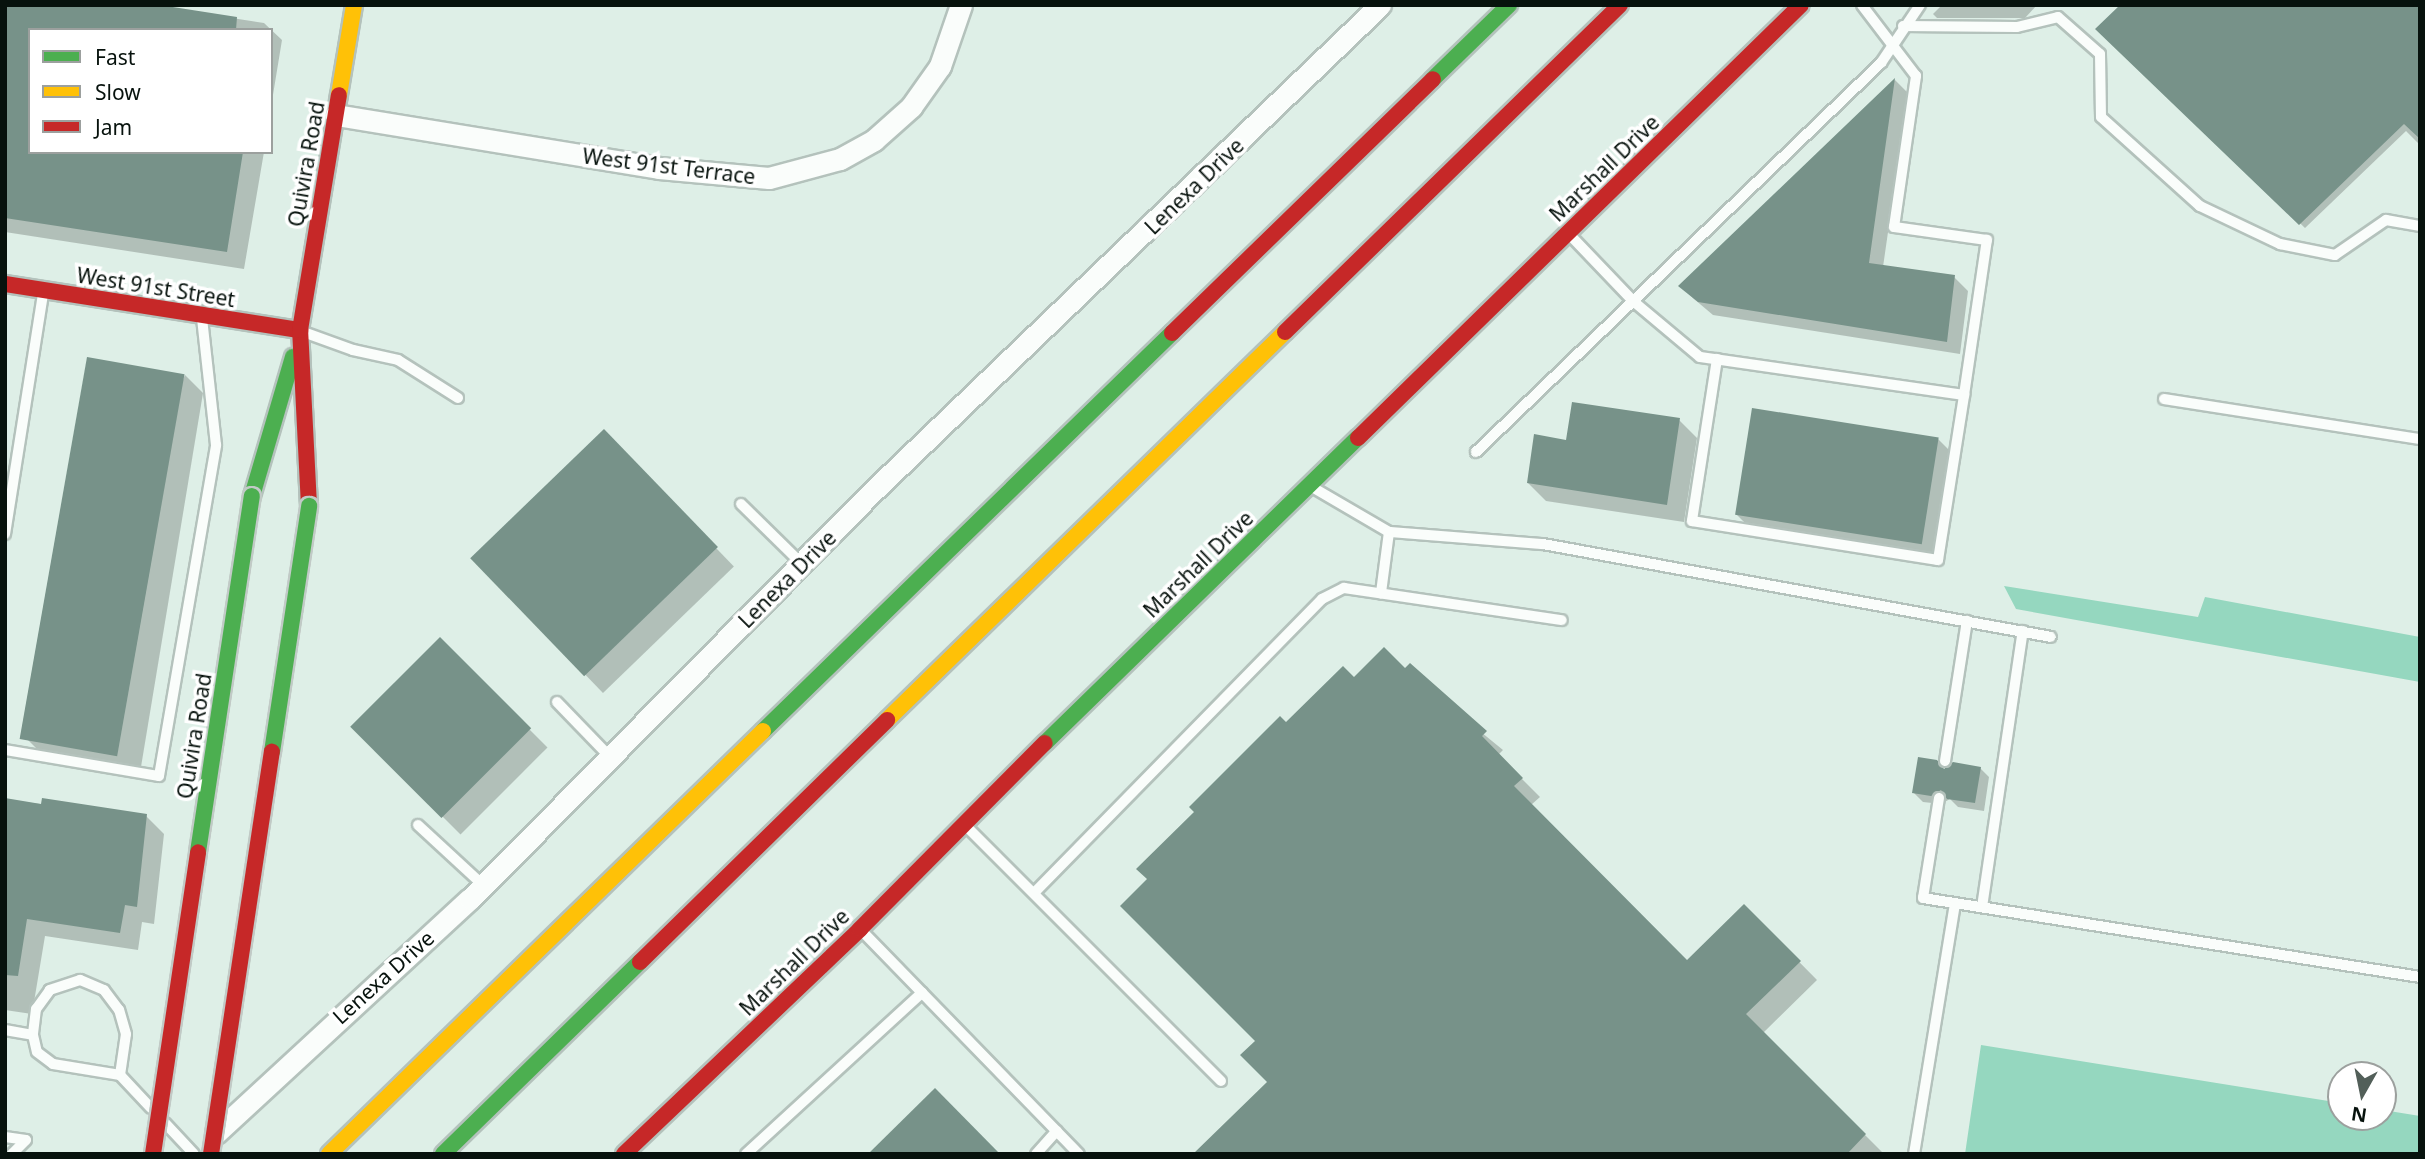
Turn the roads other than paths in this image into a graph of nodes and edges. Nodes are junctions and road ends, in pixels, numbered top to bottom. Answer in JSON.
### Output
{"nodes":[{"id":1,"x":354,"y":5,"type":"edge"},
{"id":2,"x":961,"y":5,"type":"edge"},
{"id":3,"x":1380,"y":5,"type":"edge"},
{"id":4,"x":1508,"y":5,"type":"edge"},
{"id":5,"x":1620,"y":5,"type":"edge"},
{"id":6,"x":1801,"y":5,"type":"edge"},
{"id":7,"x":1862,"y":5,"type":"edge"},
{"id":8,"x":1920,"y":5,"type":"edge"},
{"id":9,"x":1903,"y":26,"type":"junction"},
{"id":10,"x":1893,"y":42,"type":"junction"},
{"id":11,"x":337,"y":115,"type":"junction"},
{"id":12,"x":2420,"y":226,"type":"edge"},
{"id":13,"x":1568,"y":233,"type":"junction"},
{"id":14,"x":5,"y":284,"type":"edge"},
{"id":15,"x":44,"y":290,"type":"junction"},
{"id":16,"x":1633,"y":301,"type":"junction"},
{"id":17,"x":201,"y":315,"type":"junction"},
{"id":18,"x":300,"y":330,"type":"junction"},
{"id":19,"x":1717,"y":359,"type":"junction"},
{"id":20,"x":1964,"y":395,"type":"junction"},
{"id":21,"x":458,"y":398,"type":"dead end"},
{"id":22,"x":2164,"y":400,"type":"dead end"},
{"id":23,"x":2420,"y":439,"type":"edge"},
{"id":24,"x":1476,"y":452,"type":"dead end"},
{"id":25,"x":1309,"y":485,"type":"junction"},
{"id":26,"x":741,"y":504,"type":"dead end"},
{"id":27,"x":1389,"y":533,"type":"junction"},
{"id":28,"x":5,"y":534,"type":"edge"},
{"id":29,"x":802,"y":564,"type":"junction"},
{"id":30,"x":1381,"y":593,"type":"junction"},
{"id":31,"x":1562,"y":620,"type":"dead end"},
{"id":32,"x":1967,"y":621,"type":"junction"},
{"id":33,"x":2024,"y":631,"type":"junction"},
{"id":34,"x":2051,"y":637,"type":"dead end"},
{"id":35,"x":557,"y":702,"type":"dead end"},
{"id":36,"x":5,"y":750,"type":"edge"},
{"id":37,"x":611,"y":758,"type":"junction"},
{"id":38,"x":1945,"y":761,"type":"dead end"},
{"id":39,"x":1939,"y":797,"type":"dead end"},
{"id":40,"x":963,"y":823,"type":"junction"},
{"id":41,"x":418,"y":824,"type":"dead end"},
{"id":42,"x":483,"y":885,"type":"junction"},
{"id":43,"x":1034,"y":894,"type":"junction"},
{"id":44,"x":1955,"y":903,"type":"junction"},
{"id":45,"x":1982,"y":907,"type":"junction"},
{"id":46,"x":860,"y":929,"type":"junction"},
{"id":47,"x":2420,"y":977,"type":"edge"},
{"id":48,"x":922,"y":993,"type":"junction"},
{"id":49,"x":5,"y":1030,"type":"edge"},
{"id":50,"x":33,"y":1035,"type":"junction"},
{"id":51,"x":120,"y":1075,"type":"junction"},
{"id":52,"x":1221,"y":1082,"type":"dead end"},
{"id":53,"x":1057,"y":1131,"type":"junction"},
{"id":54,"x":5,"y":1137,"type":"edge"},
{"id":55,"x":12,"y":1154,"type":"edge"},
{"id":56,"x":153,"y":1154,"type":"edge"},
{"id":57,"x":194,"y":1154,"type":"edge"},
{"id":58,"x":211,"y":1154,"type":"edge"},
{"id":59,"x":329,"y":1154,"type":"edge"},
{"id":60,"x":443,"y":1154,"type":"edge"},
{"id":61,"x":624,"y":1154,"type":"edge"},
{"id":62,"x":746,"y":1154,"type":"edge"},
{"id":63,"x":1036,"y":1154,"type":"edge"},
{"id":64,"x":1079,"y":1154,"type":"edge"},
{"id":65,"x":1914,"y":1154,"type":"edge"}],
"edges":[{"from":1,"to":11,"type":"main road","name":"Quivira Road"},
{"from":2,"to":11,"type":"street","name":"West 91st Terrace"},
{"from":3,"to":29,"type":"street","name":"Lenexa Drive"},
{"from":4,"to":59,"type":"main road"},
{"from":5,"to":60,"type":"main road"},
{"from":6,"to":13,"type":"main road","name":"Marshall Drive"},
{"from":7,"to":10,"type":"lane"},
{"from":8,"to":9,"type":"lane"},
{"from":9,"to":10,"type":"lane"},
{"from":9,"to":12,"type":"lane"},
{"from":10,"to":16,"type":"lane"},
{"from":10,"to":20,"type":"lane"},
{"from":11,"to":18,"type":"main road","name":"Quivira Road"},
{"from":13,"to":16,"type":"lane"},
{"from":13,"to":25,"type":"main road","name":"Marshall Drive"},
{"from":14,"to":15,"type":"main road","name":"West 91st Street"},
{"from":15,"to":17,"type":"main road","name":"West 91st Street"},
{"from":15,"to":28,"type":"lane"},
{"from":16,"to":19,"type":"lane"},
{"from":16,"to":24,"type":"lane"},
{"from":17,"to":18,"type":"main road","name":"West 91st Street"},
{"from":17,"to":36,"type":"lane"},
{"from":18,"to":21,"type":"lane"},
{"from":18,"to":56,"type":"main road","name":"Quivira Road","bridge":true},
{"from":18,"to":58,"type":"main road","name":"Quivira Road","bridge":true},
{"from":19,"to":20,"type":"lane"},
{"from":19,"to":20,"type":"lane"},
{"from":22,"to":23,"type":"lane"},
{"from":25,"to":27,"type":"lane"},
{"from":25,"to":40,"type":"main road","name":"Marshall Drive"},
{"from":26,"to":29,"type":"lane"},
{"from":27,"to":30,"type":"lane"},
{"from":27,"to":32,"type":"lane"},
{"from":29,"to":37,"type":"street","name":"Lenexa Drive"},
{"from":30,"to":31,"type":"lane"},
{"from":30,"to":43,"type":"lane"},
{"from":32,"to":33,"type":"lane"},
{"from":32,"to":38,"type":"lane"},
{"from":33,"to":34,"type":"lane"},
{"from":33,"to":45,"type":"lane"},
{"from":35,"to":37,"type":"lane"},
{"from":37,"to":42,"type":"street","name":"Lenexa Drive"},
{"from":39,"to":44,"type":"lane"},
{"from":40,"to":43,"type":"lane"},
{"from":40,"to":46,"type":"main road","name":"Marshall Drive"},
{"from":41,"to":42,"type":"lane"},
{"from":42,"to":57,"type":"street","name":"Lenexa Drive"},
{"from":43,"to":52,"type":"lane"},
{"from":44,"to":45,"type":"lane"},
{"from":44,"to":65,"type":"lane"},
{"from":45,"to":47,"type":"lane"},
{"from":46,"to":48,"type":"lane"},
{"from":46,"to":61,"type":"main road","name":"Marshall Drive"},
{"from":48,"to":53,"type":"lane"},
{"from":48,"to":62,"type":"lane"},
{"from":49,"to":50,"type":"lane"},
{"from":50,"to":51,"type":"lane"},
{"from":50,"to":51,"type":"lane"},
{"from":51,"to":57,"type":"lane"},
{"from":53,"to":63,"type":"lane"},
{"from":53,"to":64,"type":"lane"},
{"from":54,"to":55,"type":"lane"}]}
